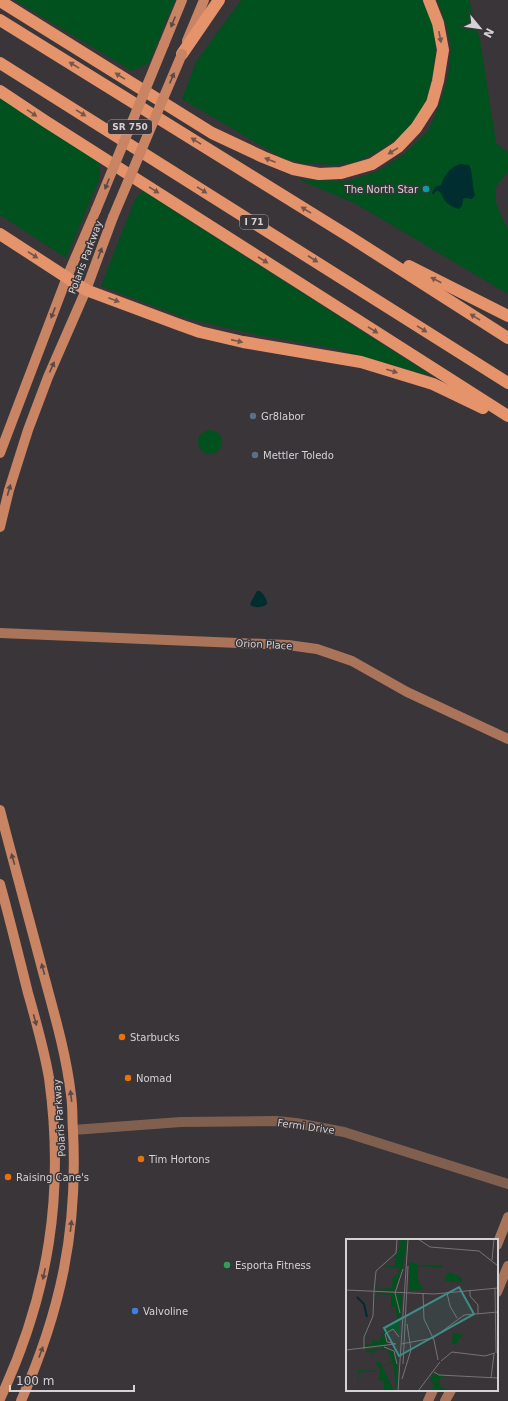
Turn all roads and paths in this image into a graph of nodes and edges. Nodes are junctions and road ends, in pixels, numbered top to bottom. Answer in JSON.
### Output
{"nodes":[{"id":1,"x":182,"y":0,"type":"edge"},
{"id":2,"x":204,"y":0,"type":"edge"},
{"id":3,"x":219,"y":0,"type":"edge"},
{"id":4,"x":429,"y":0,"type":"edge"},
{"id":5,"x":0,"y":1,"type":"edge"},
{"id":6,"x":0,"y":20,"type":"edge"},
{"id":7,"x":182,"y":54,"type":"junction"},
{"id":8,"x":0,"y":63,"type":"edge"},
{"id":9,"x":0,"y":91,"type":"edge"},
{"id":10,"x":0,"y":234,"type":"edge"},
{"id":11,"x":350,"y":237,"type":"junction"},
{"id":12,"x":67,"y":277,"type":"junction"},
{"id":13,"x":86,"y":290,"type":"junction"},
{"id":14,"x":508,"y":316,"type":"edge"},
{"id":15,"x":508,"y":338,"type":"edge"},
{"id":16,"x":508,"y":383,"type":"edge"},
{"id":17,"x":508,"y":416,"type":"edge"},
{"id":18,"x":508,"y":420,"type":"edge"},
{"id":19,"x":0,"y":453,"type":"edge"},
{"id":20,"x":0,"y":528,"type":"edge"},
{"id":21,"x":0,"y":633,"type":"edge"},
{"id":22,"x":508,"y":740,"type":"edge"},
{"id":23,"x":0,"y":810,"type":"edge"},
{"id":24,"x":0,"y":884,"type":"edge"},
{"id":25,"x":73,"y":1130,"type":"junction"},
{"id":26,"x":508,"y":1184,"type":"edge"},
{"id":27,"x":508,"y":1217,"type":"edge"},
{"id":28,"x":498,"y":1243,"type":"edge"},
{"id":29,"x":508,"y":1266,"type":"edge"},
{"id":30,"x":498,"y":1290,"type":"edge"},
{"id":31,"x":433,"y":1391,"type":"edge"},
{"id":32,"x":450,"y":1391,"type":"edge"},
{"id":33,"x":0,"y":1399,"type":"edge"},
{"id":34,"x":21,"y":1401,"type":"edge"},
{"id":35,"x":428,"y":1401,"type":"edge"},
{"id":36,"x":445,"y":1401,"type":"edge"}],
"edges":[{"from":1,"to":12,"type":"main road","name":"Polaris Parkway","number":"SR 750","one_way":true,"bridge":true},
{"from":2,"to":7,"type":"main road","name":"Polaris Parkway","number":"SR 750"},
{"from":3,"to":7,"type":"highway"},
{"from":4,"to":5,"type":"highway","one_way":true},
{"from":11,"to":6,"type":"highway","one_way":true},
{"from":13,"to":7,"type":"main road","name":"Polaris Parkway","number":"SR 750","one_way":true,"bridge":true},
{"from":8,"to":16,"type":"highway","number":"I 71","one_way":true},
{"from":9,"to":17,"type":"highway","one_way":true},
{"from":10,"to":12,"type":"highway","one_way":true},
{"from":14,"to":11,"type":"highway","one_way":true},
{"from":15,"to":11,"type":"highway","one_way":true},
{"from":12,"to":13,"type":"highway"},
{"from":12,"to":19,"type":"main road","name":"Polaris Parkway","one_way":true},
{"from":13,"to":18,"type":"highway","one_way":true},
{"from":20,"to":13,"type":"main road","name":"Polaris Parkway","one_way":true},
{"from":21,"to":22,"type":"main road","name":"Orion Place"},
{"from":25,"to":23,"type":"main road","name":"Polaris Parkway","one_way":true},
{"from":24,"to":33,"type":"main road","name":"Polaris Parkway","one_way":true},
{"from":25,"to":26,"type":"street","name":"Fermi Drive"},
{"from":34,"to":25,"type":"main road","name":"Polaris Parkway","one_way":true},
{"from":27,"to":28,"type":"main road"},
{"from":29,"to":30,"type":"main road"},
{"from":31,"to":35,"type":"main road"},
{"from":32,"to":36,"type":"main road"}]}
